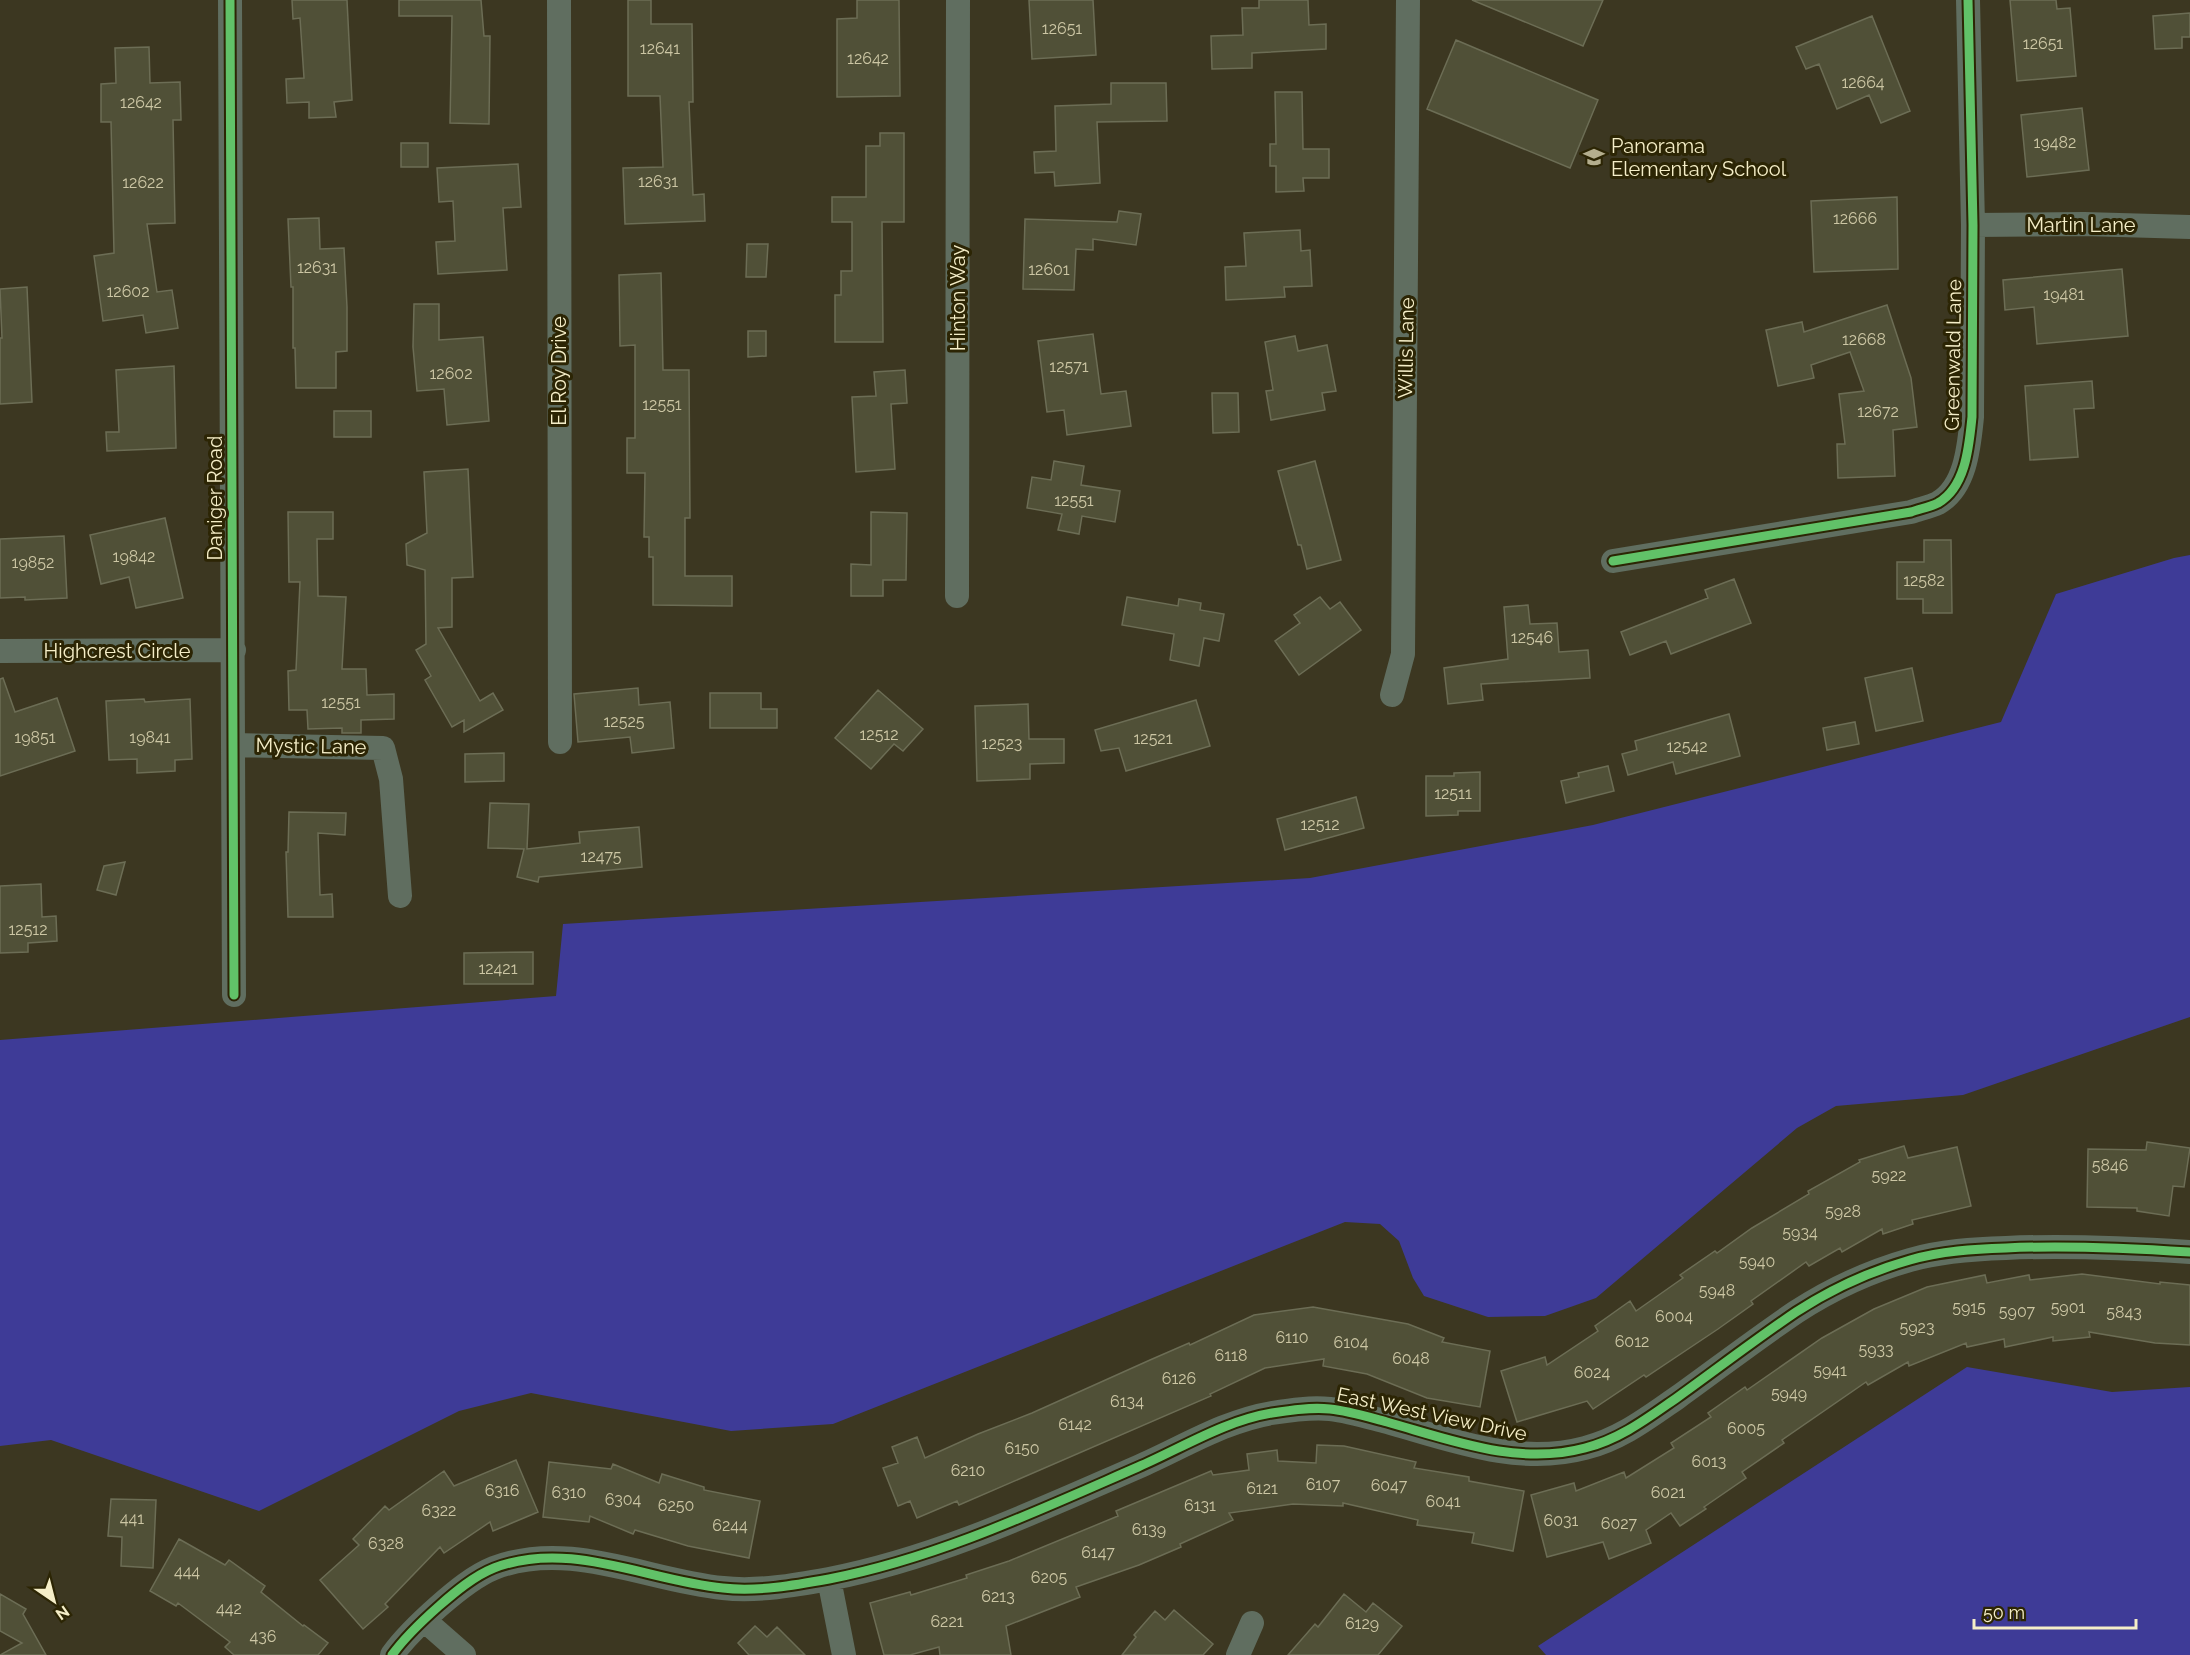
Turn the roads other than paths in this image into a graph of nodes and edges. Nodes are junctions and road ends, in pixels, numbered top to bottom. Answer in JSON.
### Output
{"nodes":[{"id":1,"x":230,"y":0,"type":"edge"},
{"id":2,"x":559,"y":0,"type":"edge"},
{"id":3,"x":958,"y":0,"type":"edge"},
{"id":4,"x":1408,"y":0,"type":"edge"},
{"id":5,"x":1968,"y":0,"type":"edge"},
{"id":6,"x":1973,"y":225,"type":"junction"},
{"id":7,"x":2190,"y":227,"type":"edge"},
{"id":8,"x":1613,"y":561,"type":"dead end"},
{"id":9,"x":957,"y":596,"type":"dead end"},
{"id":10,"x":234,"y":650,"type":"junction"},
{"id":11,"x":0,"y":651,"type":"edge"},
{"id":12,"x":1392,"y":695,"type":"dead end"},
{"id":13,"x":560,"y":742,"type":"dead end"},
{"id":14,"x":234,"y":744,"type":"junction"},
{"id":15,"x":400,"y":896,"type":"dead end"},
{"id":16,"x":234,"y":995,"type":"dead end"},
{"id":17,"x":2190,"y":1252,"type":"edge"},
{"id":18,"x":829,"y":1579,"type":"junction"},
{"id":19,"x":424,"y":1620,"type":"junction"},
{"id":20,"x":1252,"y":1623,"type":"dead end"},
{"id":21,"x":392,"y":1655,"type":"edge"},
{"id":22,"x":464,"y":1655,"type":"edge"},
{"id":23,"x":844,"y":1655,"type":"edge"},
{"id":24,"x":1238,"y":1655,"type":"edge"}],
"edges":[{"from":1,"to":10,"type":"street","name":"Daniger Road"},
{"from":2,"to":13,"type":"street","name":"El Roy Drive"},
{"from":3,"to":9,"type":"street","name":"Hinton Way"},
{"from":4,"to":12,"type":"street","name":"Willis Lane"},
{"from":5,"to":6,"type":"street","name":"Greenwald Lane"},
{"from":6,"to":7,"type":"street","name":"Martin Lane"},
{"from":6,"to":8,"type":"street","name":"Greenwald Lane"},
{"from":10,"to":11,"type":"street","name":"Highcrest Circle"},
{"from":10,"to":14,"type":"street","name":"Daniger Road"},
{"from":14,"to":15,"type":"street","name":"Mystic Lane"},
{"from":14,"to":16,"type":"street","name":"Daniger Road"},
{"from":17,"to":18,"type":"street","name":"East West View Drive"},
{"from":18,"to":19,"type":"street","name":"East West View Drive"},
{"from":18,"to":23,"type":"street"},
{"from":19,"to":21,"type":"street","name":"East West View Drive"},
{"from":19,"to":22,"type":"street"},
{"from":20,"to":24,"type":"street"}]}
